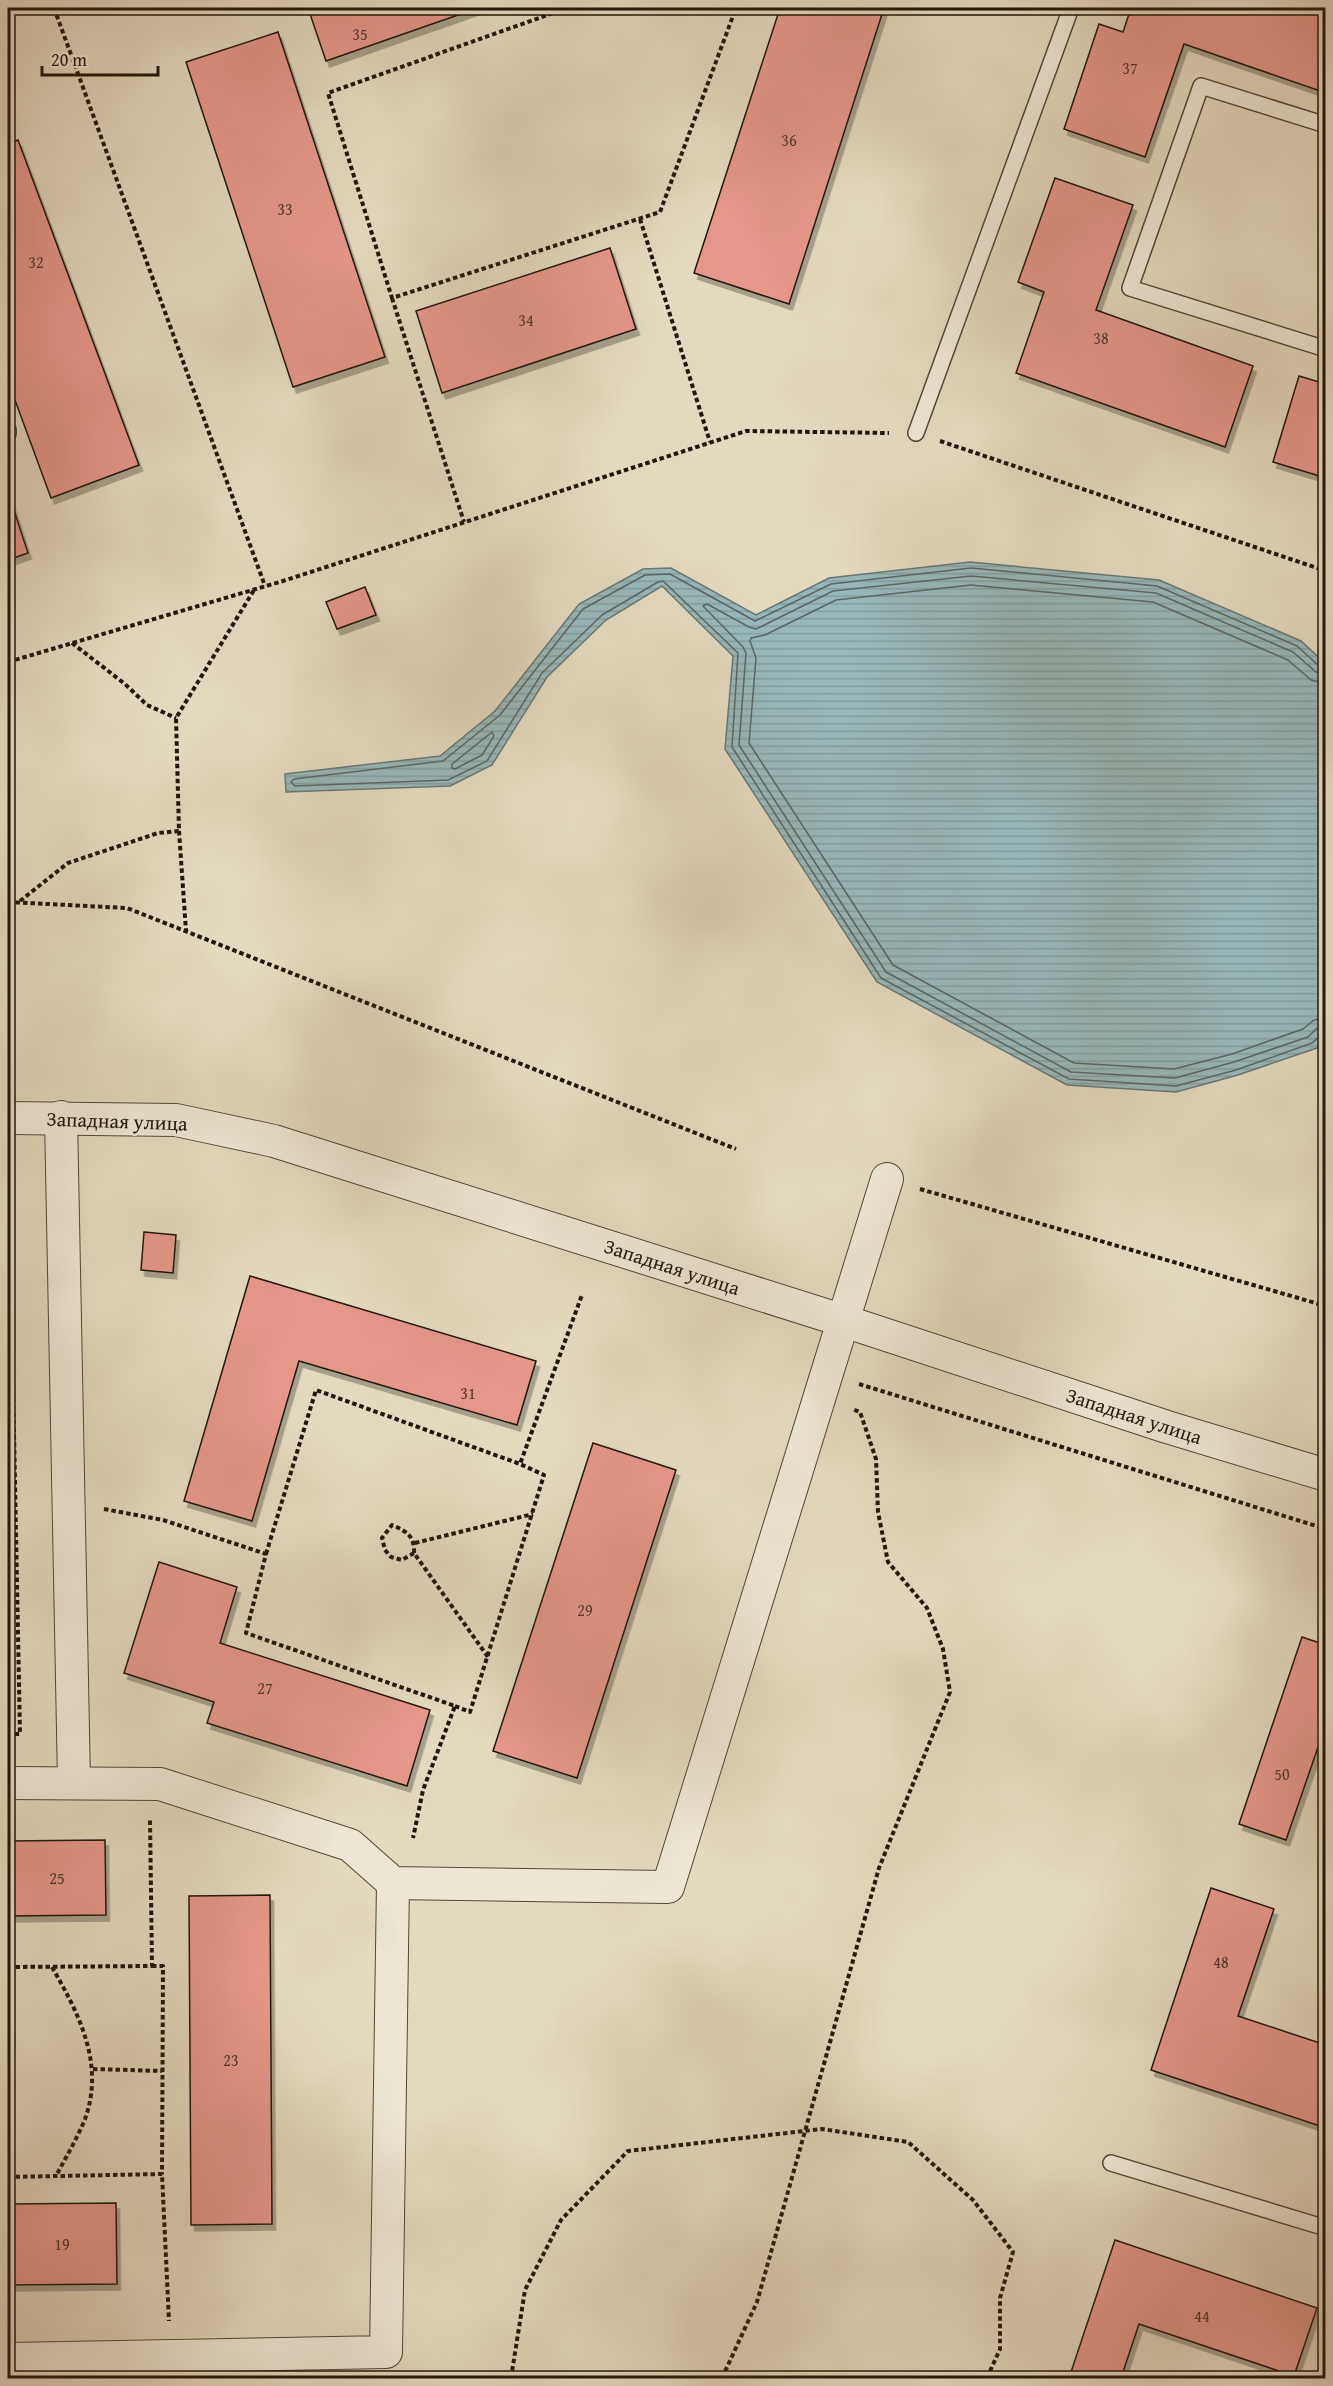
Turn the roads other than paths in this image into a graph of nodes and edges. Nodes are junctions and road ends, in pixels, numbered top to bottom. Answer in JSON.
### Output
{"nodes":[{"id":1,"x":1071,"y":8,"type":"edge"},
{"id":2,"x":1326,"y":125,"type":"edge"},
{"id":3,"x":1326,"y":349,"type":"edge"},
{"id":4,"x":916,"y":433,"type":"road end"},
{"id":5,"x":61,"y":1117,"type":"junction"},
{"id":6,"x":8,"y":1118,"type":"edge"},
{"id":7,"x":886,"y":1179,"type":"road end"},
{"id":8,"x":841,"y":1320,"type":"junction"},
{"id":9,"x":1326,"y":1475,"type":"edge"},
{"id":10,"x":74,"y":1782,"type":"junction"},
{"id":11,"x":8,"y":1783,"type":"edge"},
{"id":12,"x":393,"y":1883,"type":"junction"},
{"id":13,"x":1111,"y":2163,"type":"dead end"},
{"id":14,"x":1326,"y":2228,"type":"edge"},
{"id":15,"x":28,"y":2365,"type":"edge"}],
"edges":[{"from":1,"to":4,"type":"lane"},
{"from":2,"to":3,"type":"lane"},
{"from":5,"to":6,"type":"street","name":"Западная улица"},
{"from":5,"to":8,"type":"street","name":"Западная улица"},
{"from":5,"to":10,"type":"street"},
{"from":7,"to":8,"type":"street"},
{"from":8,"to":9,"type":"street","name":"Западная улица"},
{"from":8,"to":12,"type":"street"},
{"from":10,"to":11,"type":"street"},
{"from":10,"to":12,"type":"street"},
{"from":12,"to":15,"type":"street"},
{"from":13,"to":14,"type":"lane"}]}
